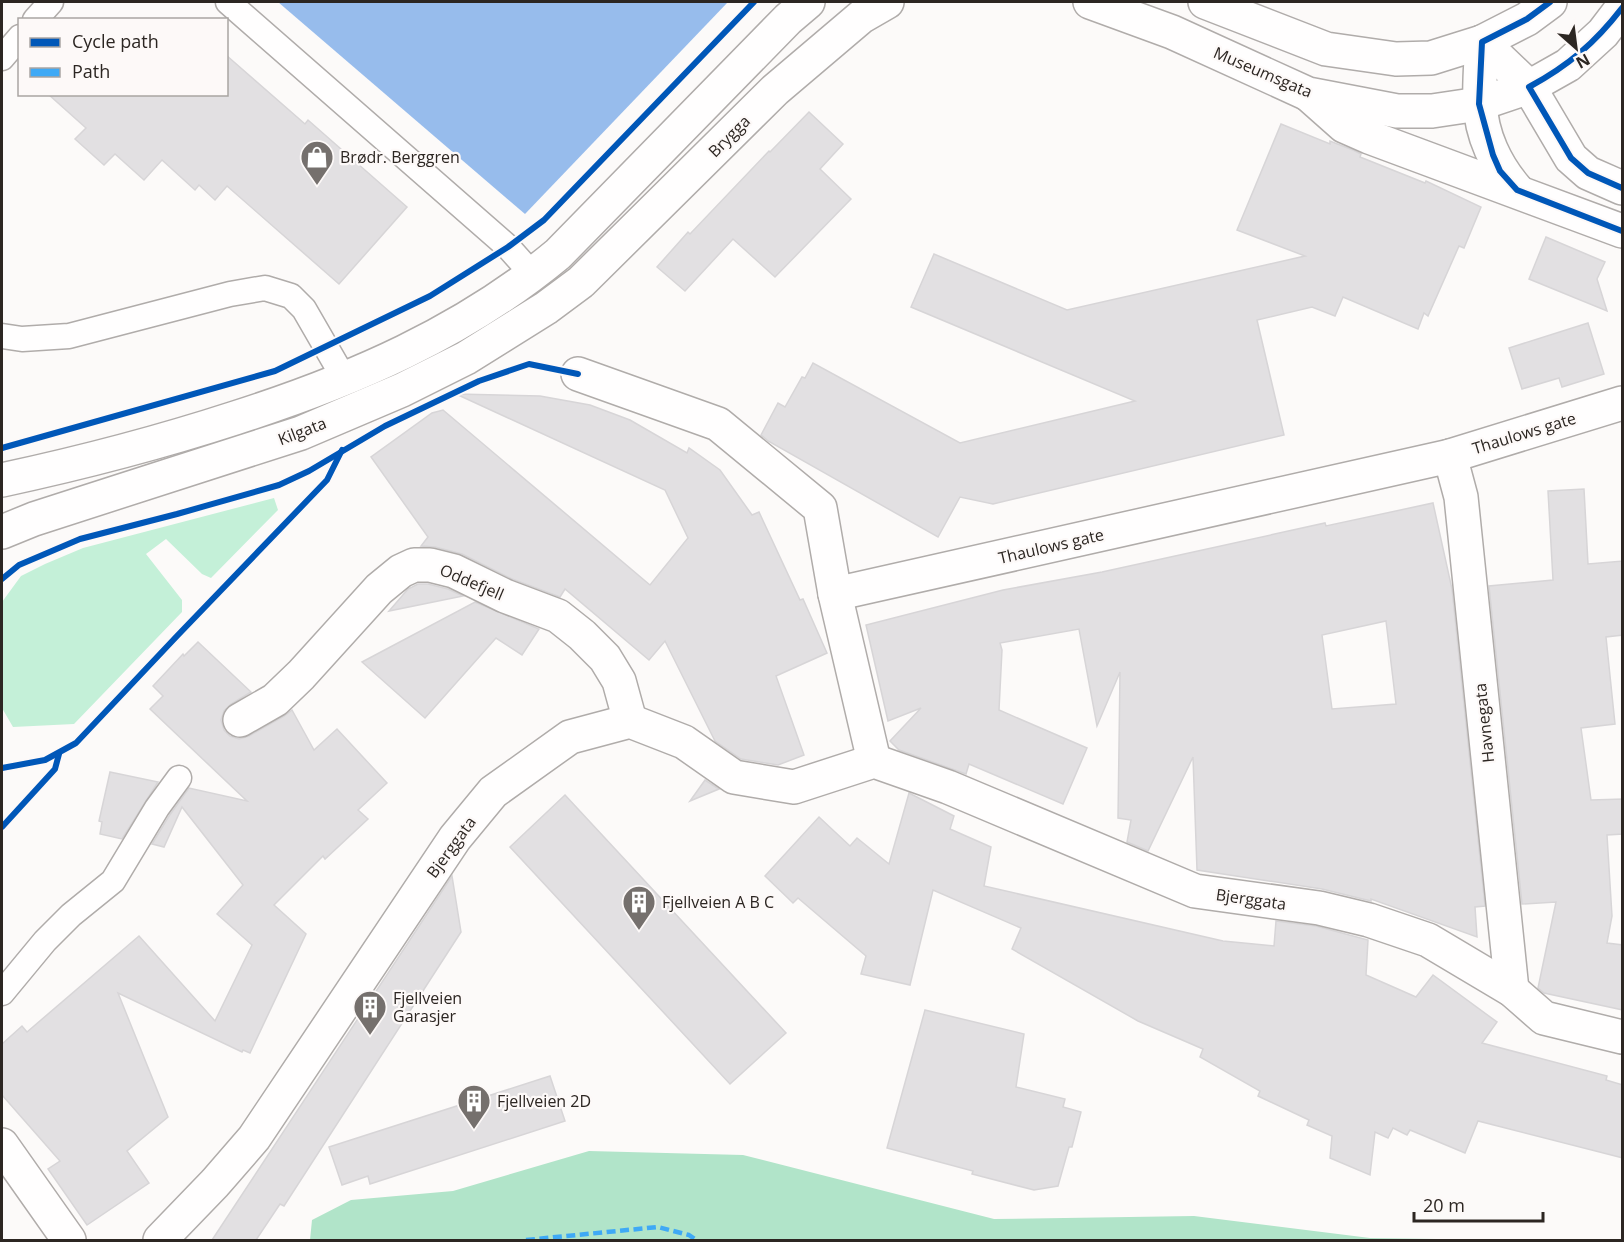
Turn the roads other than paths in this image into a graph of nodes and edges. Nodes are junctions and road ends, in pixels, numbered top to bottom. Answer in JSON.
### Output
{"nodes":[{"id":1,"x":51,"y":2,"type":"edge"},
{"id":2,"x":228,"y":2,"type":"edge"},
{"id":3,"x":808,"y":2,"type":"edge"},
{"id":4,"x":887,"y":2,"type":"edge"},
{"id":5,"x":1090,"y":2,"type":"edge"},
{"id":6,"x":1205,"y":2,"type":"edge"},
{"id":7,"x":1550,"y":2,"type":"edge"},
{"id":8,"x":1623,"y":8,"type":"edge"},
{"id":9,"x":37,"y":18,"type":"edge"},
{"id":10,"x":18,"y":40,"type":"edge"},
{"id":11,"x":1482,"y":42,"type":"junction"},
{"id":12,"x":2,"y":58,"type":"edge"},
{"id":13,"x":1529,"y":87,"type":"junction"},
{"id":14,"x":1308,"y":94,"type":"junction"},
{"id":15,"x":1479,"y":104,"type":"junction"},
{"id":16,"x":1623,"y":188,"type":"edge"},
{"id":17,"x":1517,"y":190,"type":"junction"},
{"id":18,"x":1623,"y":231,"type":"edge"},
{"id":19,"x":533,"y":275,"type":"junction"},
{"id":20,"x":581,"y":282,"type":"joint"},
{"id":21,"x":2,"y":336,"type":"edge"},
{"id":22,"x":578,"y":374,"type":"dead end"},
{"id":23,"x":345,"y":380,"type":"junction"},
{"id":24,"x":1623,"y":403,"type":"edge"},
{"id":25,"x":1450,"y":456,"type":"junction"},
{"id":26,"x":2,"y":480,"type":"edge"},
{"id":27,"x":2,"y":532,"type":"edge"},
{"id":28,"x":835,"y":594,"type":"junction"},
{"id":29,"x":240,"y":720,"type":"dead end"},
{"id":30,"x":630,"y":721,"type":"junction"},
{"id":31,"x":874,"y":761,"type":"junction"},
{"id":32,"x":179,"y":778,"type":"dead end"},
{"id":33,"x":1512,"y":990,"type":"junction"},
{"id":34,"x":2,"y":993,"type":"edge"},
{"id":35,"x":1623,"y":1037,"type":"edge"},
{"id":36,"x":2,"y":1145,"type":"edge"},
{"id":37,"x":69,"y":1240,"type":"edge"},
{"id":38,"x":160,"y":1240,"type":"edge"}],
"edges":[{"from":1,"to":9,"type":"lane"},
{"from":2,"to":19,"type":"lane"},
{"from":3,"to":19,"type":"street","name":"Kilgata"},
{"from":4,"to":20,"type":"street","name":"Brygga"},
{"from":5,"to":14,"type":"street","name":"Museumsgata"},
{"from":6,"to":11,"type":"street"},
{"from":7,"to":11,"type":"street"},
{"from":8,"to":13,"type":"street","name":"Museumsgata"},
{"from":10,"to":12,"type":"lane"},
{"from":11,"to":13,"type":"street"},
{"from":11,"to":15,"type":"street"},
{"from":13,"to":15,"type":"street","name":"Museumsgata"},
{"from":13,"to":16,"type":"street"},
{"from":14,"to":15,"type":"street","name":"Museumsgata"},
{"from":14,"to":17,"type":"street"},
{"from":15,"to":17,"type":"street"},
{"from":17,"to":18,"type":"street"},
{"from":19,"to":23,"type":"street","name":"Kilgata"},
{"from":20,"to":27,"type":"street","name":"Kilgata"},
{"from":21,"to":23,"type":"lane"},
{"from":22,"to":28,"type":"street"},
{"from":23,"to":26,"type":"street","name":"Kilgata"},
{"from":24,"to":25,"type":"street","name":"Thaulows gate"},
{"from":25,"to":28,"type":"street","name":"Thaulows gate"},
{"from":25,"to":33,"type":"street","name":"Havnegata"},
{"from":28,"to":31,"type":"street"},
{"from":29,"to":30,"type":"street","name":"Oddefjell"},
{"from":30,"to":31,"type":"street"},
{"from":30,"to":38,"type":"street","name":"Bjerggata"},
{"from":31,"to":33,"type":"street","name":"Bjerggata"},
{"from":32,"to":34,"type":"lane"},
{"from":33,"to":35,"type":"street","name":"Bjerggata"},
{"from":36,"to":37,"type":"street"}]}
